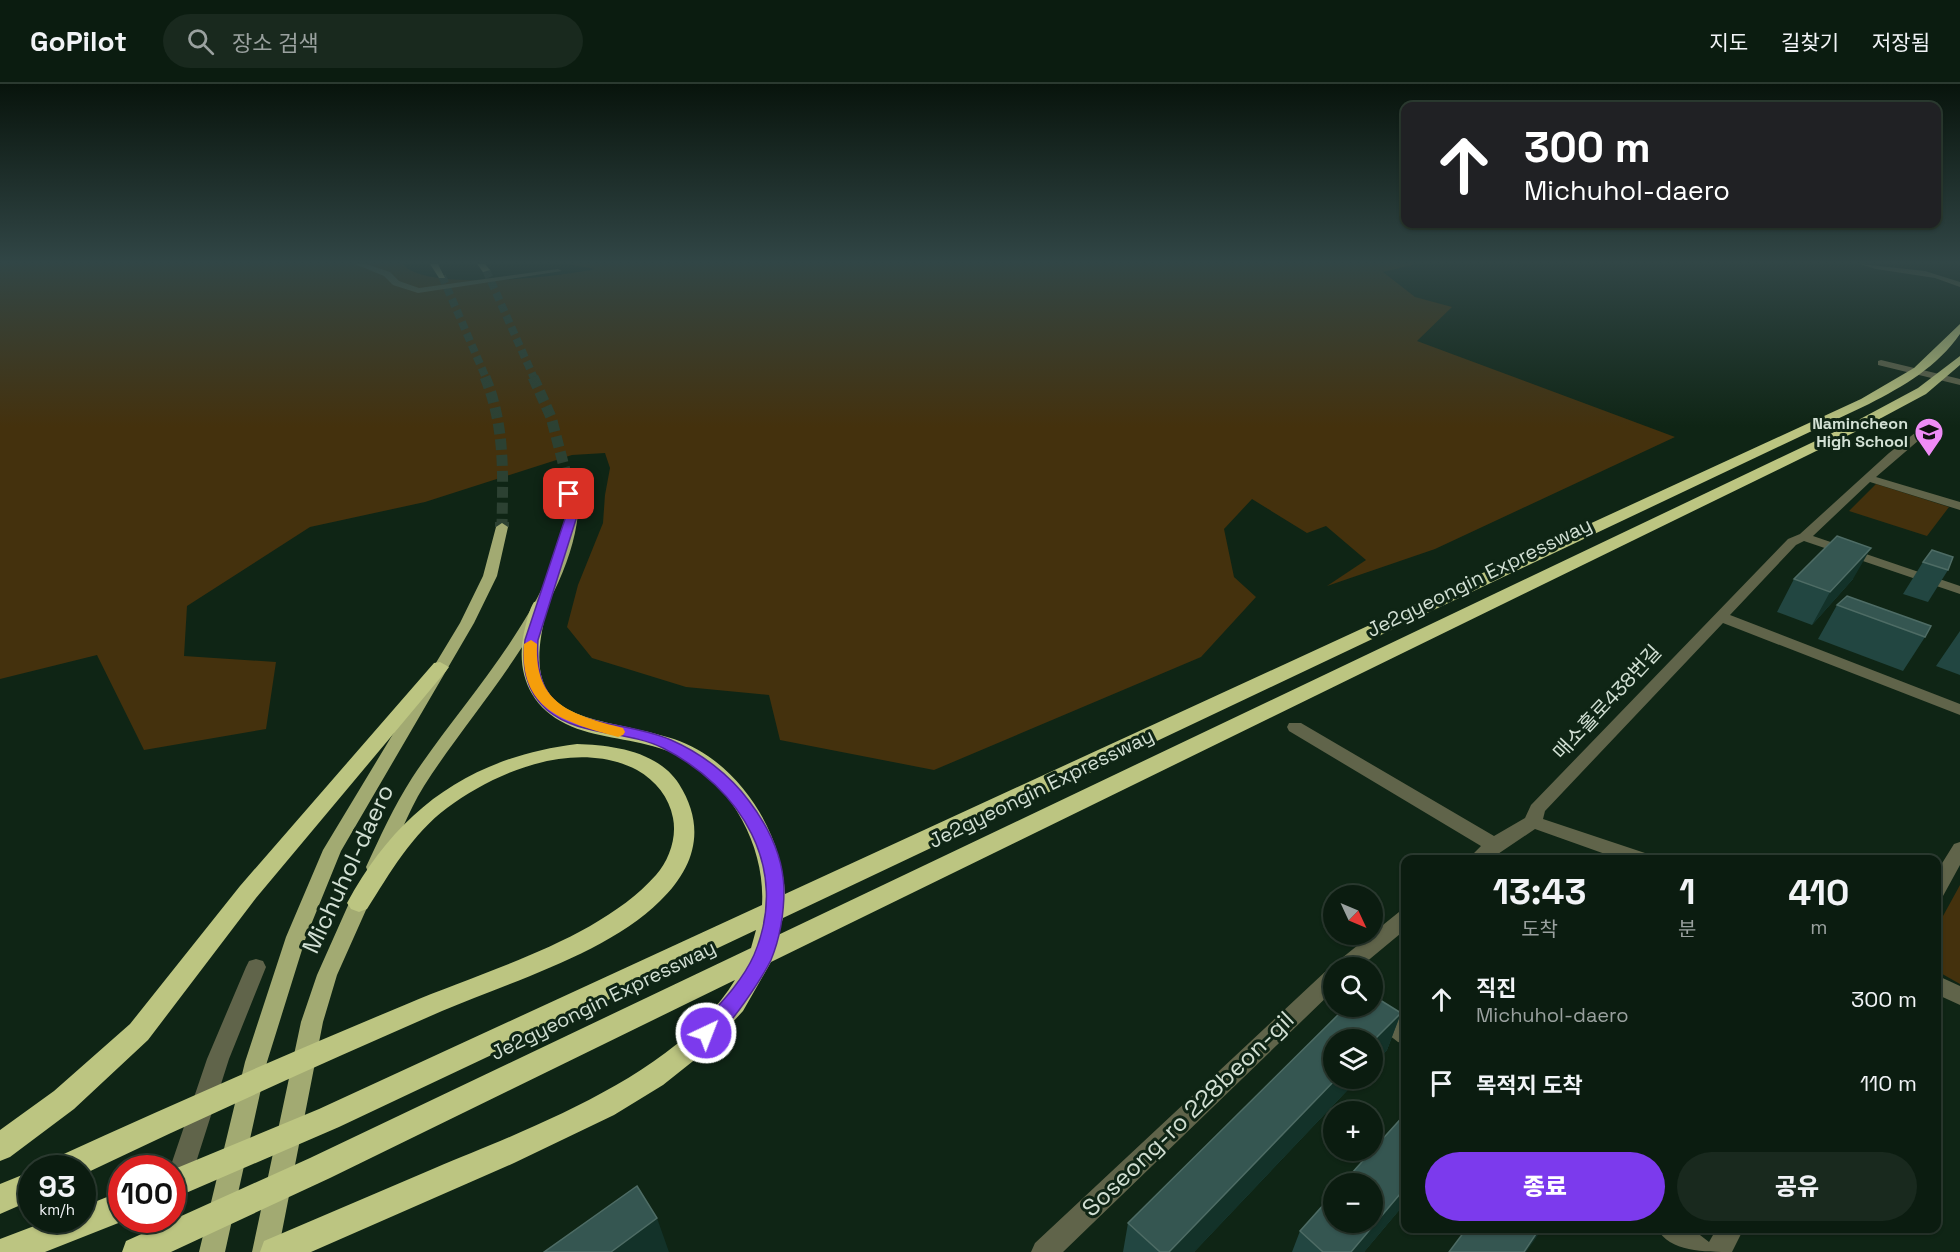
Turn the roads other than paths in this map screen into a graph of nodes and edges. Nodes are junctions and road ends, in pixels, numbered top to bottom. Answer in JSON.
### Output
{"nodes":[{"id":1,"x":1960,"y":327,"type":"edge"},
{"id":2,"x":1960,"y":359,"type":"edge"},
{"id":3,"x":1881,"y":363,"type":"dead end"},
{"id":4,"x":1960,"y":382,"type":"edge"},
{"id":5,"x":1928,"y":428,"type":"dead end"},
{"id":6,"x":566,"y":474,"type":"tunnel mouth"},
{"id":7,"x":1869,"y":478,"type":"junction"},
{"id":8,"x":1960,"y":506,"type":"edge"},
{"id":9,"x":502,"y":526,"type":"tunnel mouth"},
{"id":10,"x":1804,"y":537,"type":"junction"},
{"id":11,"x":1960,"y":590,"type":"edge"},
{"id":12,"x":540,"y":606,"type":"junction"},
{"id":13,"x":1719,"y":616,"type":"junction"},
{"id":14,"x":440,"y":667,"type":"junction"},
{"id":15,"x":1960,"y":710,"type":"edge"},
{"id":16,"x":1295,"y":728,"type":"dead end"},
{"id":17,"x":1533,"y":822,"type":"junction"},
{"id":18,"x":1494,"y":845,"type":"junction"},
{"id":19,"x":1960,"y":849,"type":"edge"},
{"id":20,"x":1482,"y":855,"type":"edge"},
{"id":21,"x":1629,"y":855,"type":"edge"},
{"id":22,"x":1955,"y":870,"type":"edge"},
{"id":23,"x":1941,"y":885,"type":"edge"},
{"id":24,"x":359,"y":903,"type":"junction"},
{"id":25,"x":1401,"y":921,"type":"edge"},
{"id":26,"x":1358,"y":957,"type":"edge"},
{"id":27,"x":256,"y":967,"type":"dead end"},
{"id":28,"x":1941,"y":986,"type":"edge"},
{"id":29,"x":1323,"y":987,"type":"edge"},
{"id":30,"x":1960,"y":996,"type":"edge"},
{"id":31,"x":1382,"y":1017,"type":"edge"},
{"id":32,"x":1401,"y":1031,"type":"edge"},
{"id":33,"x":0,"y":1147,"type":"edge"},
{"id":34,"x":93,"y":1155,"type":"edge"},
{"id":35,"x":186,"y":1157,"type":"edge"},
{"id":36,"x":186,"y":1179,"type":"edge"},
{"id":37,"x":18,"y":1191,"type":"edge"},
{"id":38,"x":0,"y":1199,"type":"edge"},
{"id":39,"x":108,"y":1212,"type":"edge"},
{"id":40,"x":162,"y":1233,"type":"edge"},
{"id":41,"x":1676,"y":1233,"type":"edge"},
{"id":42,"x":1729,"y":1233,"type":"edge"},
{"id":43,"x":7,"y":1252,"type":"edge"},
{"id":44,"x":137,"y":1252,"type":"edge"},
{"id":45,"x":156,"y":1252,"type":"edge"},
{"id":46,"x":212,"y":1252,"type":"edge"},
{"id":47,"x":265,"y":1252,"type":"edge"},
{"id":48,"x":275,"y":1252,"type":"edge"},
{"id":49,"x":1044,"y":1252,"type":"edge"},
{"id":50,"x":1701,"y":1252,"type":"edge"},
{"id":51,"x":1718,"y":1252,"type":"edge"}],
"edges":[{"from":1,"to":36,"type":"highway","name":"Je2gyeongin Expressway"},
{"from":2,"to":44,"type":"highway","name":"Je2gyeongin Expressway"},
{"from":3,"to":4,"type":"street"},
{"from":5,"to":7,"type":"street","name":"매소홀로438번길"},
{"from":6,"to":12,"type":"main road","name":"Michuhol-daero"},
{"from":7,"to":8,"type":"street"},
{"from":7,"to":10,"type":"street","name":"매소홀로438번길"},
{"from":9,"to":14,"type":"main road","name":"Michuhol-daero"},
{"from":10,"to":11,"type":"street"},
{"from":10,"to":13,"type":"street","name":"매소홀로438번길"},
{"from":12,"to":24,"type":"main road","name":"Michuhol-daero"},
{"from":12,"to":48,"type":"highway"},
{"from":13,"to":15,"type":"street"},
{"from":13,"to":17,"type":"street","name":"매소홀로438번길"},
{"from":14,"to":33,"type":"highway"},
{"from":14,"to":46,"type":"main road","name":"Michuhol-daero"},
{"from":16,"to":18,"type":"street"},
{"from":17,"to":18,"type":"street"},
{"from":17,"to":21,"type":"street"},
{"from":18,"to":20,"type":"street"},
{"from":19,"to":22,"type":"street"},
{"from":22,"to":23,"type":"street"},
{"from":24,"to":34,"type":"highway"},
{"from":24,"to":47,"type":"main road","name":"Michuhol-daero"},
{"from":25,"to":26,"type":"street","name":"Soseong-ro 228beon-gil"},
{"from":27,"to":35,"type":"street"},
{"from":28,"to":30,"type":"street"},
{"from":29,"to":49,"type":"street","name":"Soseong-ro 228beon-gil"},
{"from":31,"to":32,"type":"street"},
{"from":37,"to":38,"type":"highway"},
{"from":39,"to":43,"type":"highway"},
{"from":40,"to":45,"type":"street"},
{"from":41,"to":50,"type":"street"},
{"from":42,"to":51,"type":"street"}]}
